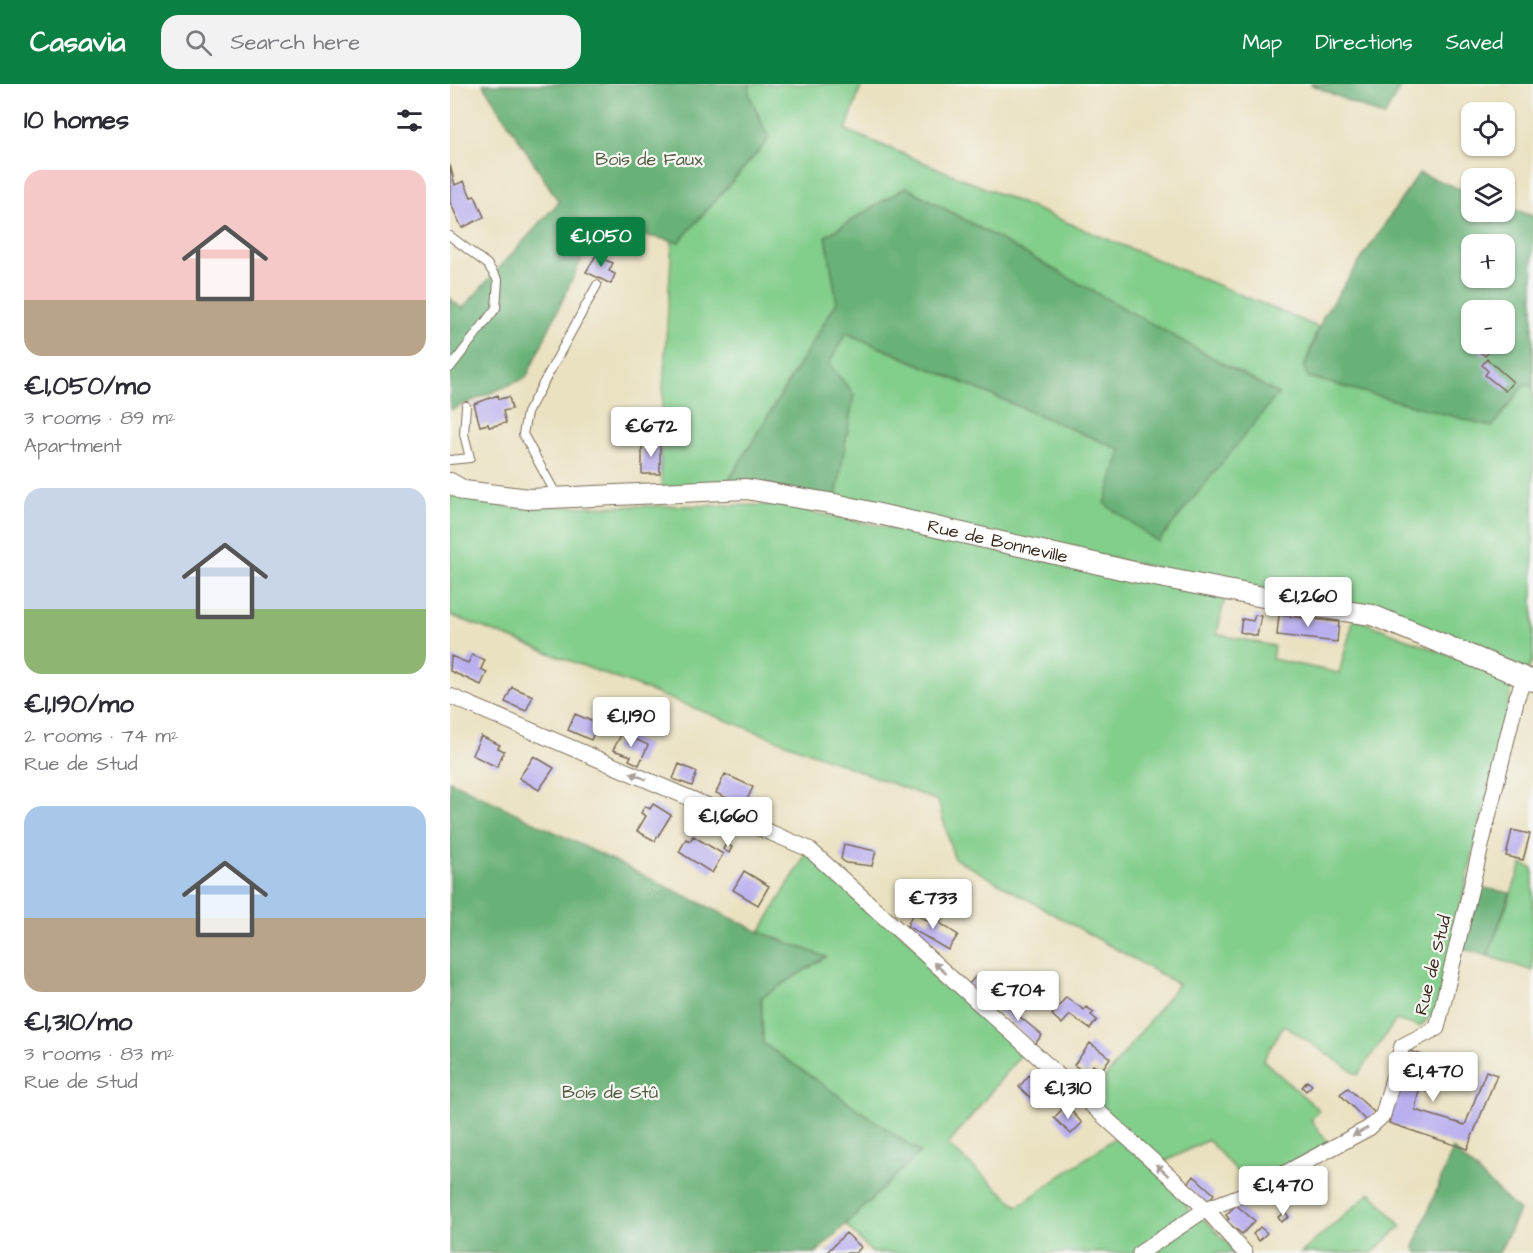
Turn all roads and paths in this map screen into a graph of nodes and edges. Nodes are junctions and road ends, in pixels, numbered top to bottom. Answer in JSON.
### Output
{"nodes":[{"id":1,"x":450,"y":236,"type":"edge"},
{"id":2,"x":597,"y":285,"type":"dead end"},
{"id":3,"x":450,"y":368,"type":"edge"},
{"id":4,"x":466,"y":406,"type":"dead end"},
{"id":5,"x":450,"y":460,"type":"edge"},
{"id":6,"x":450,"y":483,"type":"edge"},
{"id":7,"x":558,"y":498,"type":"junction"},
{"id":8,"x":1529,"y":679,"type":"edge"},
{"id":9,"x":450,"y":696,"type":"edge"},
{"id":10,"x":1206,"y":1209,"type":"junction"},
{"id":11,"x":1140,"y":1253,"type":"edge"},
{"id":12,"x":1245,"y":1253,"type":"edge"}],
"edges":[{"from":1,"to":3,"type":"lane"},
{"from":2,"to":7,"type":"lane"},
{"from":4,"to":5,"type":"lane"},
{"from":6,"to":7,"type":"street","name":"Rue de Bonneville"},
{"from":7,"to":8,"type":"street","name":"Rue de Bonneville"},
{"from":8,"to":10,"type":"street","name":"Rue de Stud","one_way":true},
{"from":10,"to":9,"type":"street","one_way":true},
{"from":10,"to":11,"type":"street","name":"Rue de Stud"},
{"from":10,"to":12,"type":"street"}]}
